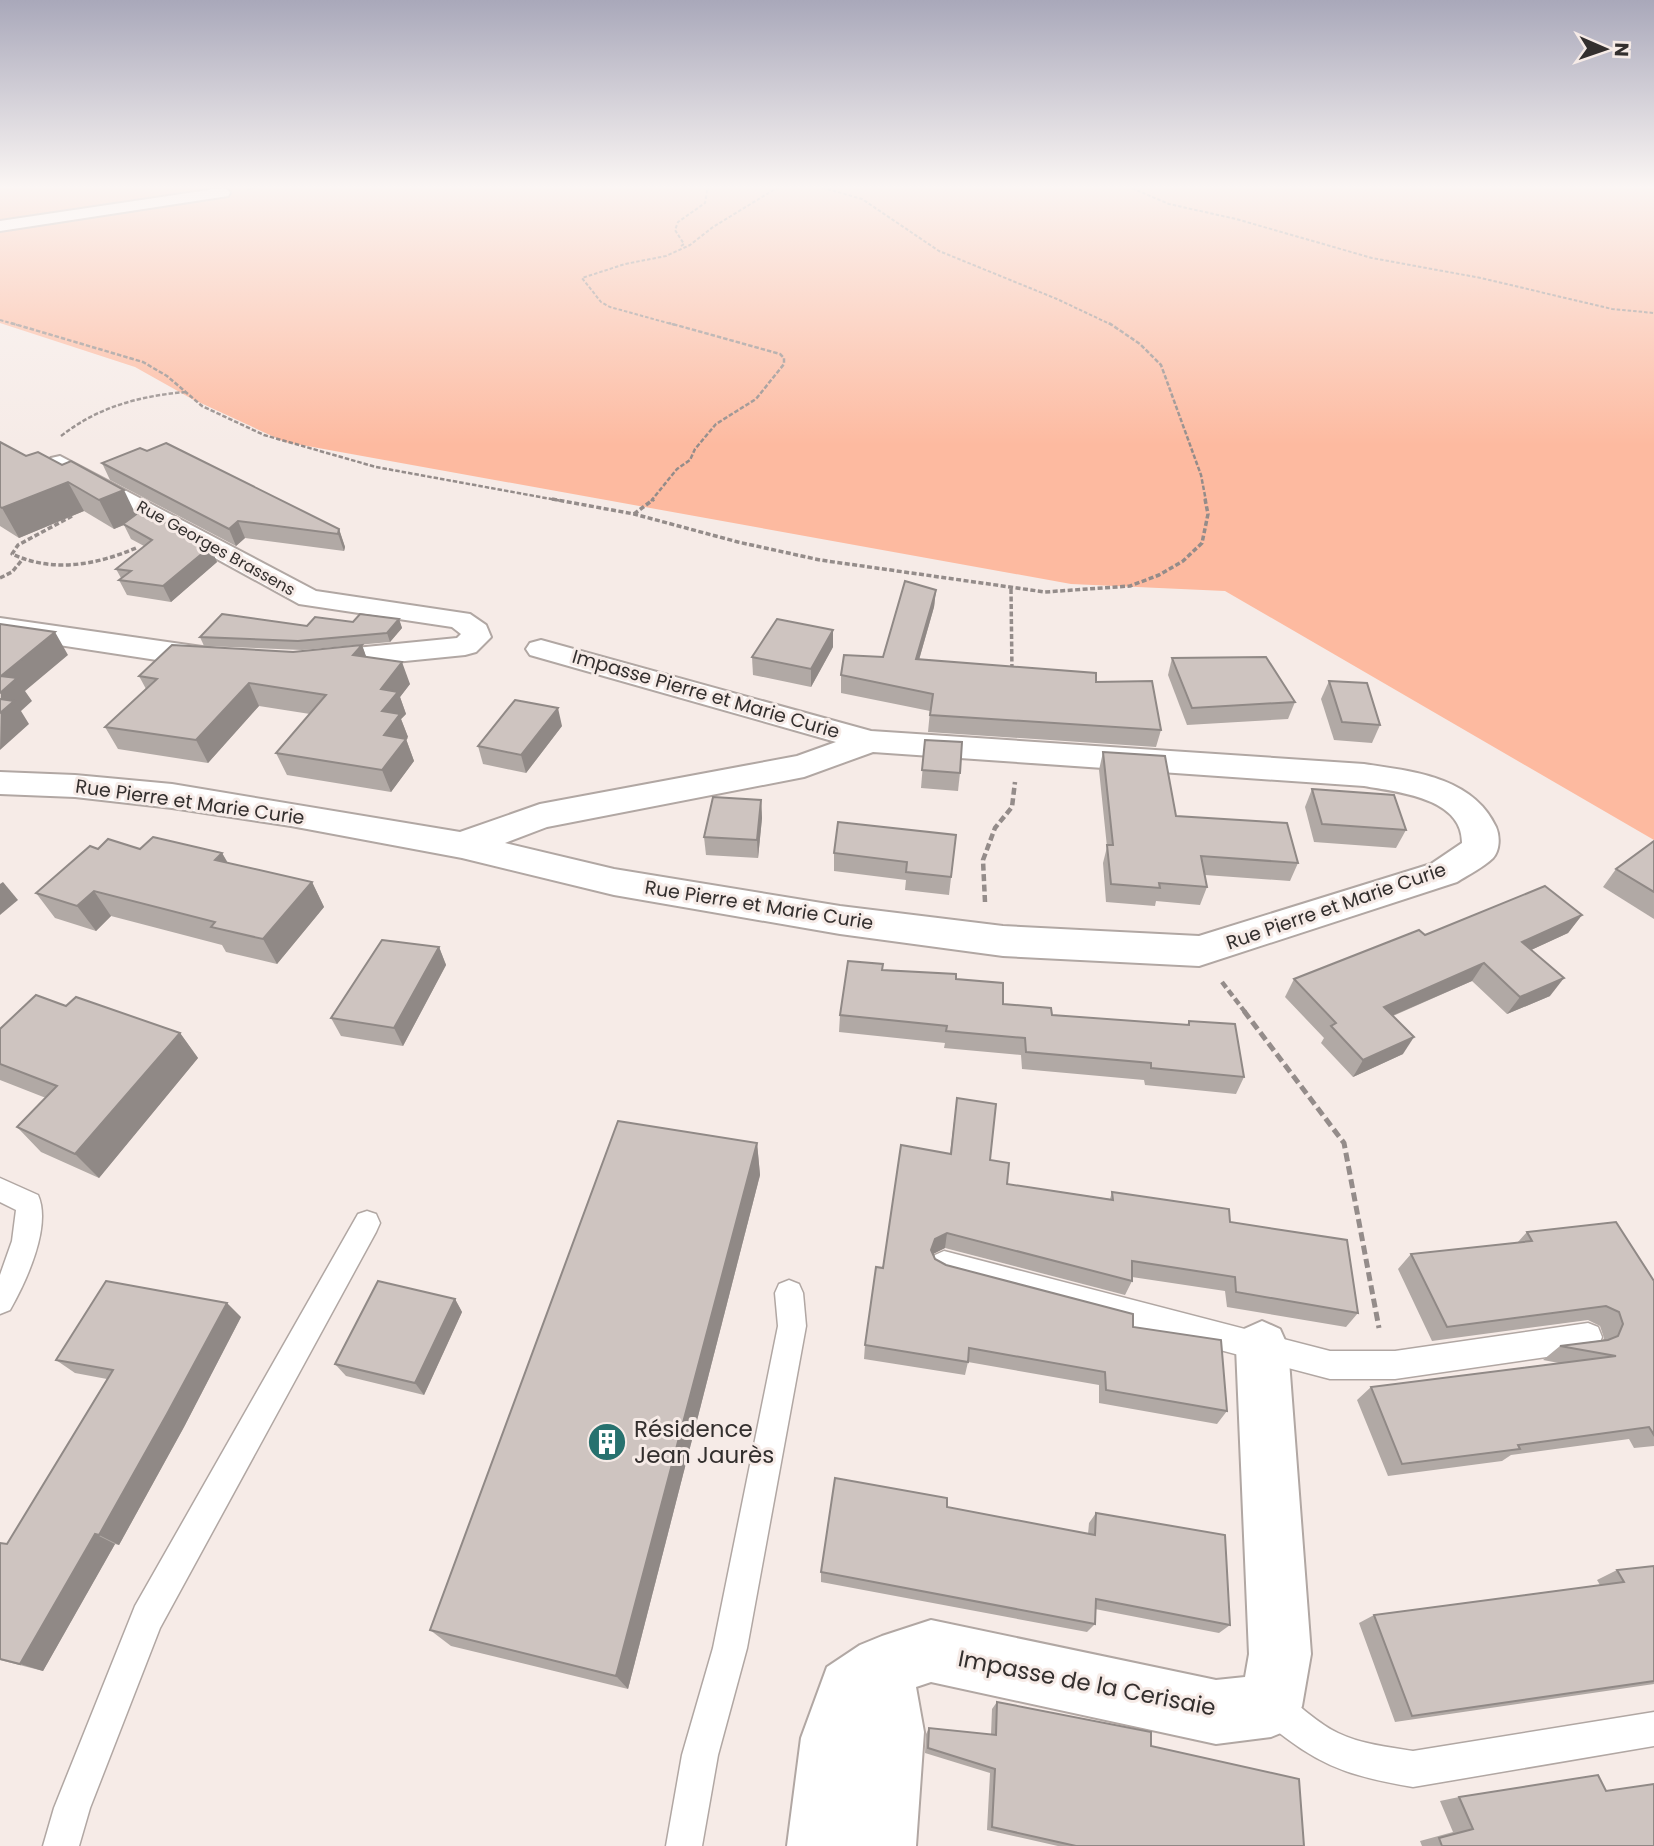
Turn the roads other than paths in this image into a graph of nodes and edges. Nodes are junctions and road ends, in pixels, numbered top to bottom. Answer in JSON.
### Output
{"nodes":[{"id":1,"x":60,"y":463,"type":"edge"},
{"id":2,"x":0,"y":627,"type":"edge"},
{"id":3,"x":541,"y":649,"type":"dead end"},
{"id":4,"x":249,"y":660,"type":"edge"},
{"id":5,"x":289,"y":661,"type":"edge"},
{"id":6,"x":870,"y":741,"type":"junction"},
{"id":7,"x":4,"y":787,"type":"edge"},
{"id":8,"x":462,"y":845,"type":"junction"},
{"id":9,"x":0,"y":1190,"type":"edge"},
{"id":10,"x":367,"y":1223,"type":"dead end"},
{"id":11,"x":944,"y":1264,"type":"edge"},
{"id":12,"x":789,"y":1293,"type":"dead end"},
{"id":13,"x":0,"y":1301,"type":"edge"},
{"id":14,"x":1588,"y":1337,"type":"dead end"},
{"id":15,"x":1262,"y":1347,"type":"junction"},
{"id":16,"x":883,"y":1667,"type":"junction"},
{"id":17,"x":1271,"y":1706,"type":"junction"},
{"id":18,"x":1654,"y":1729,"type":"edge"},
{"id":19,"x":61,"y":1846,"type":"edge"},
{"id":20,"x":684,"y":1846,"type":"edge"},
{"id":21,"x":821,"y":1846,"type":"edge"},
{"id":22,"x":882,"y":1846,"type":"edge"}],
"edges":[{"from":1,"to":5,"type":"street","name":"Rue Georges Brassens"},
{"from":2,"to":4,"type":"street"},
{"from":3,"to":6,"type":"street","name":"Impasse Pierre et Marie Curie"},
{"from":6,"to":8,"type":"street","name":"Rue Pierre et Marie Curie"},
{"from":6,"to":8,"type":"street","name":"Rue Pierre et Marie Curie"},
{"from":7,"to":8,"type":"street","name":"Rue Pierre et Marie Curie"},
{"from":9,"to":13,"type":"lane"},
{"from":10,"to":19,"type":"lane"},
{"from":11,"to":15,"type":"lane"},
{"from":12,"to":20,"type":"lane"},
{"from":14,"to":15,"type":"lane"},
{"from":15,"to":17,"type":"street"},
{"from":16,"to":17,"type":"street","name":"Impasse de la Cerisaie"},
{"from":16,"to":21,"type":"street","name":"Impasse de la Cerisaie"},
{"from":16,"to":22,"type":"street"},
{"from":17,"to":18,"type":"lane"}]}
